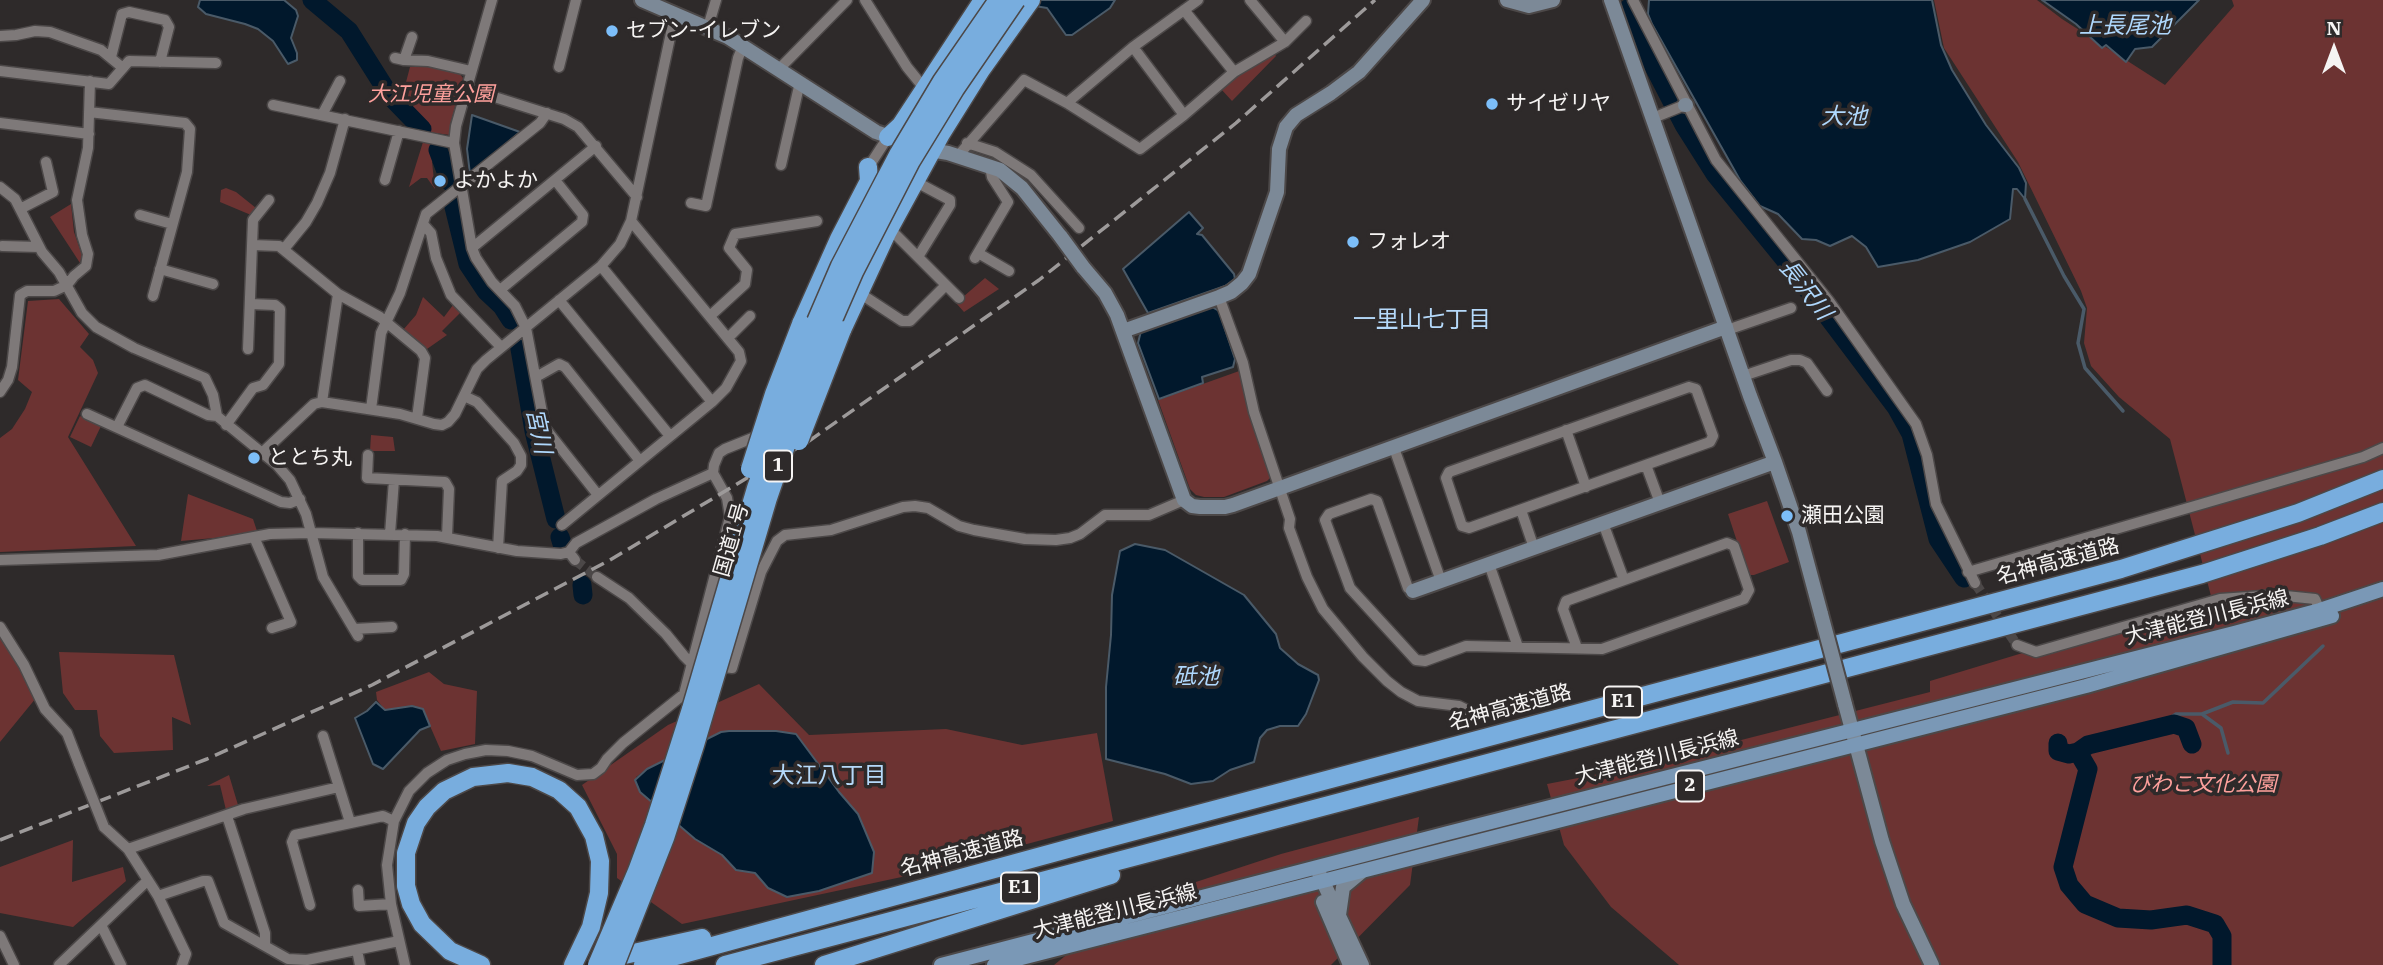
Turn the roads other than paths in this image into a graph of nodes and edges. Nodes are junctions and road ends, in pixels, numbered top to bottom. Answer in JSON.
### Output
{"nodes":[{"id":1,"x":492,"y":0,"type":"edge"},
{"id":2,"x":576,"y":0,"type":"edge"},
{"id":3,"x":643,"y":0,"type":"edge"},
{"id":4,"x":716,"y":0,"type":"edge"},
{"id":5,"x":848,"y":0,"type":"edge"},
{"id":6,"x":865,"y":0,"type":"edge"},
{"id":7,"x":983,"y":0,"type":"edge"},
{"id":8,"x":998,"y":0,"type":"edge"},
{"id":9,"x":1198,"y":0,"type":"edge"},
{"id":10,"x":1250,"y":0,"type":"edge"},
{"id":11,"x":1423,"y":0,"type":"edge"},
{"id":12,"x":1507,"y":0,"type":"edge"},
{"id":13,"x":1553,"y":0,"type":"edge"},
{"id":14,"x":1611,"y":0,"type":"edge"},
{"id":15,"x":1633,"y":0,"type":"edge"},
{"id":16,"x":1023,"y":4,"type":"edge"},
{"id":17,"x":1184,"y":10,"type":"junction"},
{"id":18,"x":675,"y":14,"type":"junction"},
{"id":19,"x":1306,"y":21,"type":"dead end"},
{"id":20,"x":708,"y":27,"type":"junction"},
{"id":21,"x":0,"y":36,"type":"edge"},
{"id":22,"x":412,"y":37,"type":"dead end"},
{"id":23,"x":1285,"y":42,"type":"junction"},
{"id":24,"x":743,"y":46,"type":"junction"},
{"id":25,"x":1133,"y":47,"type":"junction"},
{"id":26,"x":111,"y":57,"type":"junction"},
{"id":27,"x":160,"y":62,"type":"junction"},
{"id":28,"x":216,"y":63,"type":"dead end"},
{"id":29,"x":559,"y":67,"type":"dead end"},
{"id":30,"x":123,"y":68,"type":"junction"},
{"id":31,"x":779,"y":69,"type":"junction"},
{"id":32,"x":0,"y":71,"type":"edge"},
{"id":33,"x":471,"y":71,"type":"junction"},
{"id":34,"x":1234,"y":72,"type":"junction"},
{"id":35,"x":340,"y":81,"type":"dead end"},
{"id":36,"x":90,"y":82,"type":"junction"},
{"id":37,"x":800,"y":82,"type":"junction"},
{"id":38,"x":466,"y":88,"type":"junction"},
{"id":39,"x":924,"y":88,"type":"junction"},
{"id":40,"x":1067,"y":103,"type":"junction"},
{"id":41,"x":274,"y":105,"type":"dead end"},
{"id":42,"x":1685,"y":105,"type":"junction"},
{"id":43,"x":89,"y":112,"type":"junction"},
{"id":44,"x":547,"y":113,"type":"junction"},
{"id":45,"x":322,"y":115,"type":"junction"},
{"id":46,"x":1184,"y":115,"type":"junction"},
{"id":47,"x":1652,"y":118,"type":"junction"},
{"id":48,"x":345,"y":119,"type":"junction"},
{"id":49,"x":0,"y":123,"type":"edge"},
{"id":50,"x":399,"y":131,"type":"junction"},
{"id":51,"x":89,"y":134,"type":"junction"},
{"id":52,"x":888,"y":137,"type":"junction"},
{"id":53,"x":454,"y":143,"type":"junction"},
{"id":54,"x":967,"y":143,"type":"junction"},
{"id":55,"x":596,"y":146,"type":"junction"},
{"id":56,"x":929,"y":154,"type":"junction"},
{"id":57,"x":957,"y":157,"type":"junction"},
{"id":58,"x":46,"y":162,"type":"dead end"},
{"id":59,"x":781,"y":164,"type":"dead end"},
{"id":60,"x":868,"y":167,"type":"junction"},
{"id":61,"x":990,"y":167,"type":"junction"},
{"id":62,"x":385,"y":180,"type":"dead end"},
{"id":63,"x":555,"y":180,"type":"junction"},
{"id":64,"x":920,"y":184,"type":"junction"},
{"id":65,"x":0,"y":187,"type":"edge"},
{"id":66,"x":460,"y":188,"type":"junction"},
{"id":67,"x":637,"y":197,"type":"junction"},
{"id":68,"x":269,"y":200,"type":"dead end"},
{"id":69,"x":691,"y":203,"type":"dead end"},
{"id":70,"x":20,"y":209,"type":"junction"},
{"id":71,"x":140,"y":215,"type":"dead end"},
{"id":72,"x":631,"y":221,"type":"junction"},
{"id":73,"x":817,"y":221,"type":"dead end"},
{"id":74,"x":173,"y":224,"type":"junction"},
{"id":75,"x":423,"y":224,"type":"junction"},
{"id":76,"x":1079,"y":228,"type":"dead end"},
{"id":77,"x":895,"y":234,"type":"junction"},
{"id":78,"x":2,"y":246,"type":"dead end"},
{"id":79,"x":252,"y":246,"type":"junction"},
{"id":80,"x":39,"y":247,"type":"junction"},
{"id":81,"x":472,"y":248,"type":"junction"},
{"id":82,"x":284,"y":249,"type":"junction"},
{"id":83,"x":918,"y":257,"type":"junction"},
{"id":84,"x":601,"y":266,"type":"junction"},
{"id":85,"x":160,"y":269,"type":"junction"},
{"id":86,"x":1009,"y":271,"type":"dead end"},
{"id":87,"x":213,"y":284,"type":"dead end"},
{"id":88,"x":67,"y":285,"type":"junction"},
{"id":89,"x":946,"y":285,"type":"junction"},
{"id":90,"x":500,"y":290,"type":"junction"},
{"id":91,"x":338,"y":293,"type":"junction"},
{"id":92,"x":152,"y":296,"type":"dead end"},
{"id":93,"x":864,"y":296,"type":"junction"},
{"id":94,"x":1219,"y":297,"type":"junction"},
{"id":95,"x":959,"y":298,"type":"dead end"},
{"id":96,"x":559,"y":300,"type":"junction"},
{"id":97,"x":250,"y":304,"type":"junction"},
{"id":98,"x":1791,"y":308,"type":"dead end"},
{"id":99,"x":710,"y":316,"type":"junction"},
{"id":100,"x":750,"y":316,"type":"dead end"},
{"id":101,"x":387,"y":322,"type":"junction"},
{"id":102,"x":526,"y":328,"type":"junction"},
{"id":103,"x":1726,"y":329,"type":"junction"},
{"id":104,"x":1123,"y":331,"type":"junction"},
{"id":105,"x":728,"y":338,"type":"junction"},
{"id":106,"x":501,"y":347,"type":"junction"},
{"id":107,"x":248,"y":349,"type":"dead end"},
{"id":108,"x":1743,"y":376,"type":"junction"},
{"id":109,"x":4,"y":377,"type":"edge"},
{"id":110,"x":536,"y":377,"type":"junction"},
{"id":111,"x":1827,"y":391,"type":"dead end"},
{"id":112,"x":0,"y":392,"type":"edge"},
{"id":113,"x":464,"y":396,"type":"junction"},
{"id":114,"x":322,"y":402,"type":"junction"},
{"id":115,"x":712,"y":402,"type":"junction"},
{"id":116,"x":371,"y":409,"type":"junction"},
{"id":117,"x":87,"y":414,"type":"dead end"},
{"id":118,"x":217,"y":416,"type":"junction"},
{"id":119,"x":417,"y":418,"type":"junction"},
{"id":120,"x":226,"y":425,"type":"junction"},
{"id":121,"x":117,"y":428,"type":"junction"},
{"id":122,"x":1566,"y":430,"type":"junction"},
{"id":123,"x":670,"y":436,"type":"junction"},
{"id":124,"x":747,"y":439,"type":"junction"},
{"id":125,"x":2383,"y":447,"type":"edge"},
{"id":126,"x":1394,"y":448,"type":"junction"},
{"id":127,"x":263,"y":453,"type":"junction"},
{"id":128,"x":368,"y":455,"type":"dead end"},
{"id":129,"x":640,"y":461,"type":"junction"},
{"id":130,"x":1775,"y":462,"type":"junction"},
{"id":131,"x":1646,"y":465,"type":"junction"},
{"id":132,"x":2383,"y":466,"type":"edge"},
{"id":133,"x":713,"y":473,"type":"junction"},
{"id":134,"x":2383,"y":479,"type":"edge"},
{"id":135,"x":394,"y":480,"type":"junction"},
{"id":136,"x":1586,"y":487,"type":"junction"},
{"id":137,"x":1281,"y":488,"type":"junction"},
{"id":138,"x":598,"y":495,"type":"junction"},
{"id":139,"x":300,"y":499,"type":"junction"},
{"id":140,"x":1184,"y":500,"type":"junction"},
{"id":141,"x":1660,"y":503,"type":"junction"},
{"id":142,"x":1521,"y":510,"type":"junction"},
{"id":143,"x":2383,"y":512,"type":"edge"},
{"id":144,"x":1603,"y":523,"type":"junction"},
{"id":145,"x":562,"y":525,"type":"dead end"},
{"id":146,"x":311,"y":533,"type":"junction"},
{"id":147,"x":358,"y":533,"type":"junction"},
{"id":148,"x":390,"y":534,"type":"junction"},
{"id":149,"x":405,"y":534,"type":"junction"},
{"id":150,"x":254,"y":537,"type":"junction"},
{"id":151,"x":447,"y":537,"type":"junction"},
{"id":152,"x":2223,"y":539,"type":"junction"},
{"id":153,"x":498,"y":548,"type":"junction"},
{"id":154,"x":1534,"y":548,"type":"junction"},
{"id":155,"x":0,"y":560,"type":"edge"},
{"id":156,"x":720,"y":561,"type":"junction"},
{"id":157,"x":1489,"y":564,"type":"junction"},
{"id":158,"x":755,"y":566,"type":"junction"},
{"id":159,"x":1968,"y":572,"type":"junction"},
{"id":160,"x":597,"y":577,"type":"tunnel mouth"},
{"id":161,"x":1624,"y":580,"type":"junction"},
{"id":162,"x":1441,"y":581,"type":"junction"},
{"id":163,"x":727,"y":583,"type":"junction"},
{"id":164,"x":1975,"y":583,"type":"tunnel mouth"},
{"id":165,"x":2383,"y":589,"type":"edge"},
{"id":166,"x":1413,"y":591,"type":"joint"},
{"id":167,"x":2383,"y":597,"type":"edge"},
{"id":168,"x":2320,"y":610,"type":"junction"},
{"id":169,"x":392,"y":626,"type":"dead end"},
{"id":170,"x":0,"y":627,"type":"edge"},
{"id":171,"x":272,"y":628,"type":"dead end"},
{"id":172,"x":2017,"y":645,"type":"dead end"},
{"id":173,"x":1518,"y":647,"type":"junction"},
{"id":174,"x":1577,"y":648,"type":"junction"},
{"id":175,"x":692,"y":664,"type":"junction"},
{"id":176,"x":1475,"y":714,"type":"dead end"},
{"id":177,"x":323,"y":736,"type":"dead end"},
{"id":178,"x":1853,"y":738,"type":"junction"},
{"id":179,"x":339,"y":787,"type":"junction"},
{"id":180,"x":1314,"y":808,"type":"junction"},
{"id":181,"x":227,"y":816,"type":"junction"},
{"id":182,"x":394,"y":821,"type":"junction"},
{"id":183,"x":350,"y":822,"type":"junction"},
{"id":184,"x":128,"y":849,"type":"junction"},
{"id":185,"x":1316,"y":867,"type":"junction"},
{"id":186,"x":1361,"y":872,"type":"junction"},
{"id":187,"x":147,"y":881,"type":"junction"},
{"id":188,"x":1320,"y":883,"type":"junction"},
{"id":189,"x":358,"y":890,"type":"dead end"},
{"id":190,"x":158,"y":896,"type":"junction"},
{"id":191,"x":391,"y":904,"type":"junction"},
{"id":192,"x":310,"y":905,"type":"dead end"},
{"id":193,"x":856,"y":907,"type":"junction"},
{"id":194,"x":1339,"y":915,"type":"junction"},
{"id":195,"x":101,"y":925,"type":"junction"},
{"id":196,"x":0,"y":936,"type":"edge"},
{"id":197,"x":399,"y":941,"type":"junction"},
{"id":198,"x":265,"y":946,"type":"junction"},
{"id":199,"x":357,"y":950,"type":"junction"},
{"id":200,"x":4,"y":953,"type":"edge"},
{"id":201,"x":15,"y":965,"type":"edge"},
{"id":202,"x":59,"y":965,"type":"edge"},
{"id":203,"x":121,"y":965,"type":"edge"},
{"id":204,"x":182,"y":965,"type":"edge"},
{"id":205,"x":360,"y":965,"type":"edge"},
{"id":206,"x":405,"y":965,"type":"edge"},
{"id":207,"x":481,"y":965,"type":"edge"},
{"id":208,"x":573,"y":965,"type":"edge"},
{"id":209,"x":582,"y":965,"type":"edge"},
{"id":210,"x":597,"y":965,"type":"edge"},
{"id":211,"x":615,"y":965,"type":"edge"},
{"id":212,"x":643,"y":965,"type":"edge"},
{"id":213,"x":724,"y":965,"type":"edge"},
{"id":214,"x":824,"y":965,"type":"edge"},
{"id":215,"x":941,"y":965,"type":"edge"},
{"id":216,"x":994,"y":965,"type":"edge"},
{"id":217,"x":1350,"y":965,"type":"edge"},
{"id":218,"x":1362,"y":965,"type":"edge"},
{"id":219,"x":1932,"y":965,"type":"edge"}],
"edges":[{"from":1,"to":33,"type":"street"},
{"from":2,"to":29,"type":"street"},
{"from":3,"to":18,"type":"street"},
{"from":4,"to":20,"type":"street"},
{"from":5,"to":31,"type":"street"},
{"from":6,"to":39,"type":"street"},
{"from":7,"to":39,"type":"highway"},
{"from":8,"to":163,"type":"highway","name":"国道1号","number":"1","bridge":true},
{"from":9,"to":17,"type":"street"},
{"from":10,"to":23,"type":"street"},
{"from":11,"to":94,"type":"street"},
{"from":12,"to":13,"type":"street"},
{"from":14,"to":47,"type":"street"},
{"from":15,"to":42,"type":"street"},
{"from":16,"to":56,"type":"highway"},
{"from":16,"to":158,"type":"highway","name":"国道1号","number":"1","bridge":true},
{"from":17,"to":25,"type":"street"},
{"from":17,"to":34,"type":"street"},
{"from":18,"to":20,"type":"street"},
{"from":18,"to":67,"type":"street"},
{"from":19,"to":23,"type":"street"},
{"from":20,"to":24,"type":"street"},
{"from":21,"to":26,"type":"street"},
{"from":22,"to":33,"type":"street"},
{"from":23,"to":34,"type":"street"},
{"from":24,"to":31,"type":"street"},
{"from":24,"to":69,"type":"street"},
{"from":25,"to":40,"type":"street"},
{"from":25,"to":46,"type":"street"},
{"from":26,"to":27,"type":"street"},
{"from":26,"to":30,"type":"street"},
{"from":27,"to":28,"type":"street"},
{"from":27,"to":30,"type":"street"},
{"from":30,"to":36,"type":"street"},
{"from":31,"to":37,"type":"street"},
{"from":32,"to":36,"type":"street"},
{"from":33,"to":38,"type":"street"},
{"from":34,"to":46,"type":"street"},
{"from":35,"to":45,"type":"street"},
{"from":36,"to":43,"type":"street"},
{"from":37,"to":52,"type":"street"},
{"from":37,"to":59,"type":"street"},
{"from":38,"to":44,"type":"street"},
{"from":38,"to":53,"type":"street"},
{"from":39,"to":52,"type":"highway"},
{"from":40,"to":46,"type":"street"},
{"from":40,"to":54,"type":"street"},
{"from":41,"to":45,"type":"street"},
{"from":42,"to":47,"type":"street"},
{"from":42,"to":159,"type":"street"},
{"from":43,"to":51,"type":"street"},
{"from":43,"to":74,"type":"street"},
{"from":44,"to":55,"type":"street"},
{"from":44,"to":66,"type":"street"},
{"from":45,"to":48,"type":"street"},
{"from":47,"to":103,"type":"street"},
{"from":48,"to":50,"type":"street"},
{"from":48,"to":82,"type":"street"},
{"from":49,"to":51,"type":"street"},
{"from":50,"to":53,"type":"street"},
{"from":50,"to":62,"type":"street"},
{"from":51,"to":88,"type":"street"},
{"from":52,"to":56,"type":"street"},
{"from":52,"to":60,"type":"street"},
{"from":53,"to":66,"type":"street"},
{"from":54,"to":57,"type":"street"},
{"from":54,"to":76,"type":"street"},
{"from":55,"to":63,"type":"street"},
{"from":55,"to":67,"type":"street"},
{"from":56,"to":57,"type":"street"},
{"from":56,"to":64,"type":"street"},
{"from":56,"to":158,"type":"highway","bridge":true},
{"from":57,"to":61,"type":"street"},
{"from":58,"to":70,"type":"street"},
{"from":60,"to":124,"type":"street"},
{"from":60,"to":163,"type":"highway","bridge":true},
{"from":61,"to":86,"type":"street"},
{"from":61,"to":104,"type":"street","bridge":true},
{"from":63,"to":81,"type":"street"},
{"from":63,"to":90,"type":"street"},
{"from":64,"to":77,"type":"street"},
{"from":64,"to":83,"type":"street"},
{"from":65,"to":70,"type":"street"},
{"from":66,"to":75,"type":"street"},
{"from":66,"to":81,"type":"street"},
{"from":67,"to":72,"type":"street"},
{"from":68,"to":79,"type":"street"},
{"from":70,"to":80,"type":"street"},
{"from":71,"to":74,"type":"street"},
{"from":72,"to":84,"type":"street"},
{"from":72,"to":99,"type":"street"},
{"from":73,"to":99,"type":"street"},
{"from":74,"to":85,"type":"street"},
{"from":75,"to":101,"type":"street"},
{"from":75,"to":106,"type":"street"},
{"from":77,"to":83,"type":"street"},
{"from":77,"to":93,"type":"street"},
{"from":78,"to":80,"type":"street"},
{"from":79,"to":82,"type":"street"},
{"from":79,"to":97,"type":"street"},
{"from":80,"to":88,"type":"street"},
{"from":81,"to":90,"type":"street"},
{"from":82,"to":91,"type":"street"},
{"from":83,"to":89,"type":"street"},
{"from":84,"to":96,"type":"street"},
{"from":84,"to":115,"type":"street"},
{"from":85,"to":87,"type":"street"},
{"from":85,"to":92,"type":"street"},
{"from":88,"to":109,"type":"street"},
{"from":88,"to":118,"type":"street"},
{"from":89,"to":93,"type":"street"},
{"from":89,"to":95,"type":"street"},
{"from":90,"to":102,"type":"street"},
{"from":91,"to":101,"type":"street"},
{"from":91,"to":114,"type":"street"},
{"from":93,"to":124,"type":"street"},
{"from":94,"to":104,"type":"street"},
{"from":94,"to":137,"type":"street"},
{"from":96,"to":102,"type":"street"},
{"from":96,"to":123,"type":"street"},
{"from":97,"to":107,"type":"street"},
{"from":97,"to":120,"type":"street"},
{"from":98,"to":103,"type":"street"},
{"from":99,"to":105,"type":"street"},
{"from":100,"to":105,"type":"street"},
{"from":101,"to":116,"type":"street"},
{"from":101,"to":119,"type":"street"},
{"from":102,"to":106,"type":"street"},
{"from":102,"to":110,"type":"street"},
{"from":103,"to":108,"type":"street"},
{"from":103,"to":126,"type":"street"},
{"from":104,"to":140,"type":"street"},
{"from":105,"to":115,"type":"street"},
{"from":106,"to":113,"type":"street"},
{"from":108,"to":111,"type":"street"},
{"from":108,"to":130,"type":"street"},
{"from":109,"to":112,"type":"street"},
{"from":110,"to":129,"type":"street"},
{"from":110,"to":138,"type":"street"},
{"from":113,"to":119,"type":"street"},
{"from":113,"to":153,"type":"street"},
{"from":114,"to":116,"type":"street"},
{"from":114,"to":127,"type":"street"},
{"from":115,"to":123,"type":"street"},
{"from":116,"to":119,"type":"street"},
{"from":117,"to":121,"type":"street"},
{"from":118,"to":120,"type":"street"},
{"from":118,"to":121,"type":"street"},
{"from":120,"to":127,"type":"street"},
{"from":121,"to":139,"type":"street"},
{"from":122,"to":131,"type":"street"},
{"from":122,"to":136,"type":"street"},
{"from":122,"to":142,"type":"street"},
{"from":123,"to":129,"type":"street"},
{"from":124,"to":133,"type":"street"},
{"from":125,"to":159,"type":"street"},
{"from":126,"to":137,"type":"street"},
{"from":126,"to":162,"type":"street"},
{"from":127,"to":139,"type":"street"},
{"from":128,"to":135,"type":"street"},
{"from":129,"to":138,"type":"street"},
{"from":130,"to":141,"type":"street"},
{"from":130,"to":178,"type":"street","bridge":true},
{"from":131,"to":136,"type":"street"},
{"from":131,"to":141,"type":"street"},
{"from":132,"to":152,"type":"highway"},
{"from":133,"to":153,"type":"street"},
{"from":133,"to":156,"type":"street"},
{"from":134,"to":152,"type":"highway","name":"名神高速道路","number":"E1"},
{"from":135,"to":148,"type":"street"},
{"from":135,"to":151,"type":"street"},
{"from":136,"to":142,"type":"street"},
{"from":137,"to":140,"type":"street"},
{"from":137,"to":176,"type":"street"},
{"from":138,"to":145,"type":"street"},
{"from":139,"to":146,"type":"street"},
{"from":140,"to":158,"type":"street"},
{"from":141,"to":144,"type":"street"},
{"from":142,"to":154,"type":"street"},
{"from":143,"to":180,"type":"highway","number":"E1"},
{"from":144,"to":154,"type":"street"},
{"from":144,"to":161,"type":"street"},
{"from":146,"to":147,"type":"street"},
{"from":146,"to":150,"type":"street"},
{"from":146,"to":169,"type":"street"},
{"from":147,"to":148,"type":"street"},
{"from":147,"to":149,"type":"street"},
{"from":148,"to":149,"type":"street"},
{"from":149,"to":151,"type":"street"},
{"from":150,"to":155,"type":"street"},
{"from":150,"to":171,"type":"street"},
{"from":151,"to":153,"type":"street"},
{"from":152,"to":193,"type":"highway","name":"名神高速道路","number":"E1"},
{"from":154,"to":157,"type":"street"},
{"from":156,"to":158,"type":"street"},
{"from":156,"to":175,"type":"street"},
{"from":157,"to":162,"type":"street"},
{"from":157,"to":173,"type":"street"},
{"from":158,"to":175,"type":"street"},
{"from":158,"to":211,"type":"highway","name":"国道1号","number":"1","bridge":true},
{"from":159,"to":164,"type":"street"},
{"from":160,"to":175,"type":"street"},
{"from":161,"to":174,"type":"street"},
{"from":161,"to":174,"type":"street"},
{"from":162,"to":166,"type":"street"},
{"from":163,"to":210,"type":"highway","name":"国道1号","number":"1","bridge":true},
{"from":165,"to":168,"type":"main road","name":"大津能登川長浜線","number":"2"},
{"from":166,"to":173,"type":"street"},
{"from":167,"to":178,"type":"main road","name":"大津能登川長浜線","number":"2"},
{"from":168,"to":172,"type":"street"},
{"from":168,"to":178,"type":"main road","name":"大津能登川長浜線","number":"2"},
{"from":170,"to":184,"type":"street","bridge":true},
{"from":173,"to":174,"type":"street"},
{"from":175,"to":182,"type":"street"},
{"from":177,"to":179,"type":"street"},
{"from":178,"to":185,"type":"main road","name":"大津能登川長浜線","number":"2"},
{"from":178,"to":186,"type":"main road","name":"大津能登川長浜線","number":"2"},
{"from":178,"to":219,"type":"street"},
{"from":179,"to":181,"type":"street"},
{"from":179,"to":183,"type":"street"},
{"from":180,"to":213,"type":"highway","number":"E1"},
{"from":180,"to":214,"type":"highway"},
{"from":181,"to":184,"type":"street"},
{"from":181,"to":198,"type":"street"},
{"from":182,"to":183,"type":"street"},
{"from":182,"to":191,"type":"street"},
{"from":183,"to":192,"type":"street"},
{"from":184,"to":187,"type":"street"},
{"from":185,"to":188,"type":"street"},
{"from":185,"to":215,"type":"main road","name":"大津能登川長浜線","number":"2"},
{"from":186,"to":188,"type":"main road","name":"大津能登川長浜線","number":"2"},
{"from":186,"to":194,"type":"street"},
{"from":187,"to":190,"type":"street"},
{"from":187,"to":195,"type":"street"},
{"from":188,"to":194,"type":"street"},
{"from":188,"to":216,"type":"main road","name":"大津能登川長浜線","number":"2"},
{"from":188,"to":217,"type":"street"},
{"from":189,"to":191,"type":"street"},
{"from":190,"to":198,"type":"street"},
{"from":190,"to":204,"type":"street"},
{"from":191,"to":197,"type":"street"},
{"from":193,"to":209,"type":"highway"},
{"from":193,"to":212,"type":"highway","name":"名神高速道路","number":"E1"},
{"from":194,"to":218,"type":"street"},
{"from":195,"to":202,"type":"street"},
{"from":195,"to":203,"type":"street"},
{"from":196,"to":200,"type":"street"},
{"from":197,"to":199,"type":"street"},
{"from":197,"to":206,"type":"street"},
{"from":198,"to":199,"type":"street"},
{"from":199,"to":205,"type":"street"},
{"from":200,"to":201,"type":"street"},
{"from":207,"to":208,"type":"highway"}]}
